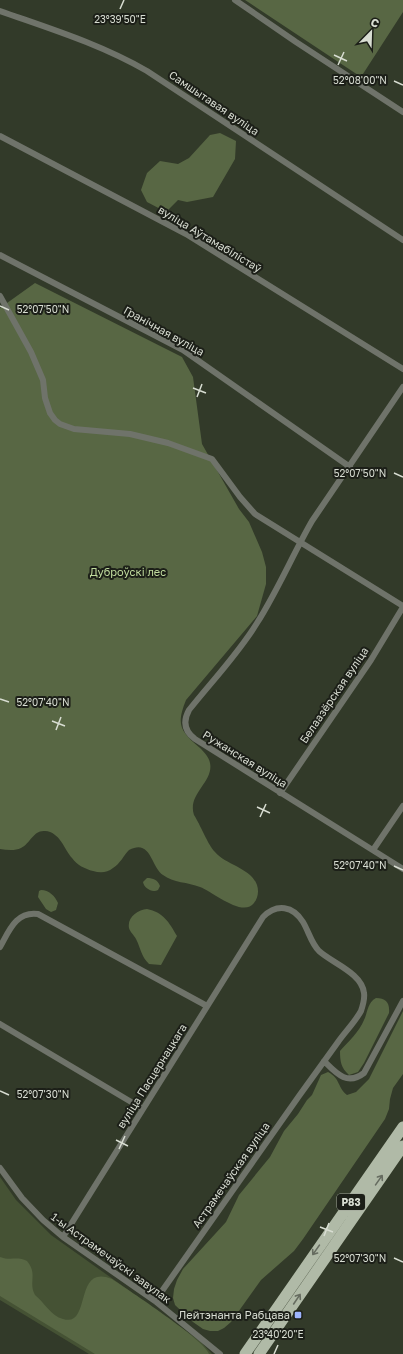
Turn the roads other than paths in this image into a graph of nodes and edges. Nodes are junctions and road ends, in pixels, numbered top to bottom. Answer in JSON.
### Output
{"nodes":[{"id":1,"x":235,"y":0,"type":"edge"},
{"id":2,"x":0,"y":11,"type":"edge"},
{"id":3,"x":403,"y":112,"type":"edge"},
{"id":4,"x":0,"y":136,"type":"edge"},
{"id":5,"x":403,"y":240,"type":"edge"},
{"id":6,"x":0,"y":255,"type":"edge"},
{"id":7,"x":0,"y":296,"type":"edge"},
{"id":8,"x":403,"y":369,"type":"edge"},
{"id":9,"x":403,"y":387,"type":"edge"},
{"id":10,"x":350,"y":466,"type":"junction"},
{"id":11,"x":300,"y":542,"type":"junction"},
{"id":12,"x":403,"y":607,"type":"edge"},
{"id":13,"x":280,"y":793,"type":"junction"},
{"id":14,"x":403,"y":806,"type":"edge"},
{"id":15,"x":373,"y":850,"type":"junction"},
{"id":16,"x":403,"y":869,"type":"edge"},
{"id":17,"x":0,"y":947,"type":"edge"},
{"id":18,"x":352,"y":974,"type":"joint"},
{"id":19,"x":403,"y":1001,"type":"edge"},
{"id":20,"x":207,"y":1006,"type":"junction"},
{"id":21,"x":0,"y":1024,"type":"edge"},
{"id":22,"x":324,"y":1061,"type":"junction"},
{"id":23,"x":143,"y":1109,"type":"junction"},
{"id":24,"x":403,"y":1127,"type":"edge"},
{"id":25,"x":403,"y":1146,"type":"edge"},
{"id":26,"x":0,"y":1168,"type":"edge"},
{"id":27,"x":63,"y":1237,"type":"junction"},
{"id":28,"x":155,"y":1301,"type":"junction"},
{"id":29,"x":220,"y":1354,"type":"edge"},
{"id":30,"x":245,"y":1354,"type":"edge"},
{"id":31,"x":259,"y":1354,"type":"edge"}],
"edges":[{"from":1,"to":3,"type":"street"},
{"from":2,"to":5,"type":"street","name":"Самшытавая вуліца"},
{"from":4,"to":8,"type":"street","name":"вуліца Аўтамабілістаў"},
{"from":6,"to":10,"type":"street","name":"Гранічная вуліца"},
{"from":7,"to":11,"type":"street"},
{"from":9,"to":10,"type":"street"},
{"from":10,"to":11,"type":"street"},
{"from":11,"to":12,"type":"street"},
{"from":11,"to":13,"type":"street","name":"Ружанская вуліца"},
{"from":12,"to":13,"type":"street","name":"Белаазёрская вуліца"},
{"from":13,"to":15,"type":"street","name":"Ружанская вуліца"},
{"from":14,"to":15,"type":"street"},
{"from":15,"to":16,"type":"street","name":"Ружанская вуліца"},
{"from":17,"to":20,"type":"street"},
{"from":18,"to":20,"type":"street","name":"вуліца Пасцернацкага"},
{"from":18,"to":22,"type":"street","name":"Астрамечаўская вуліца"},
{"from":19,"to":22,"type":"street"},
{"from":20,"to":23,"type":"street","name":"вуліца Пасцернацкага"},
{"from":21,"to":23,"type":"street"},
{"from":22,"to":28,"type":"street","name":"Астрамечаўская вуліца"},
{"from":23,"to":27,"type":"street","name":"вуліца Пасцернацкага"},
{"from":24,"to":30,"type":"highway","number":"Р83","one_way":true},
{"from":31,"to":25,"type":"highway","number":"Р83","one_way":true},
{"from":26,"to":27,"type":"street","name":"1-ы Астрамечаўскі завулак"},
{"from":27,"to":28,"type":"street","name":"1-ы Астрамечаўскі завулак"},
{"from":28,"to":29,"type":"street","name":"1-ы Астрамечаўскі завулак"}]}
